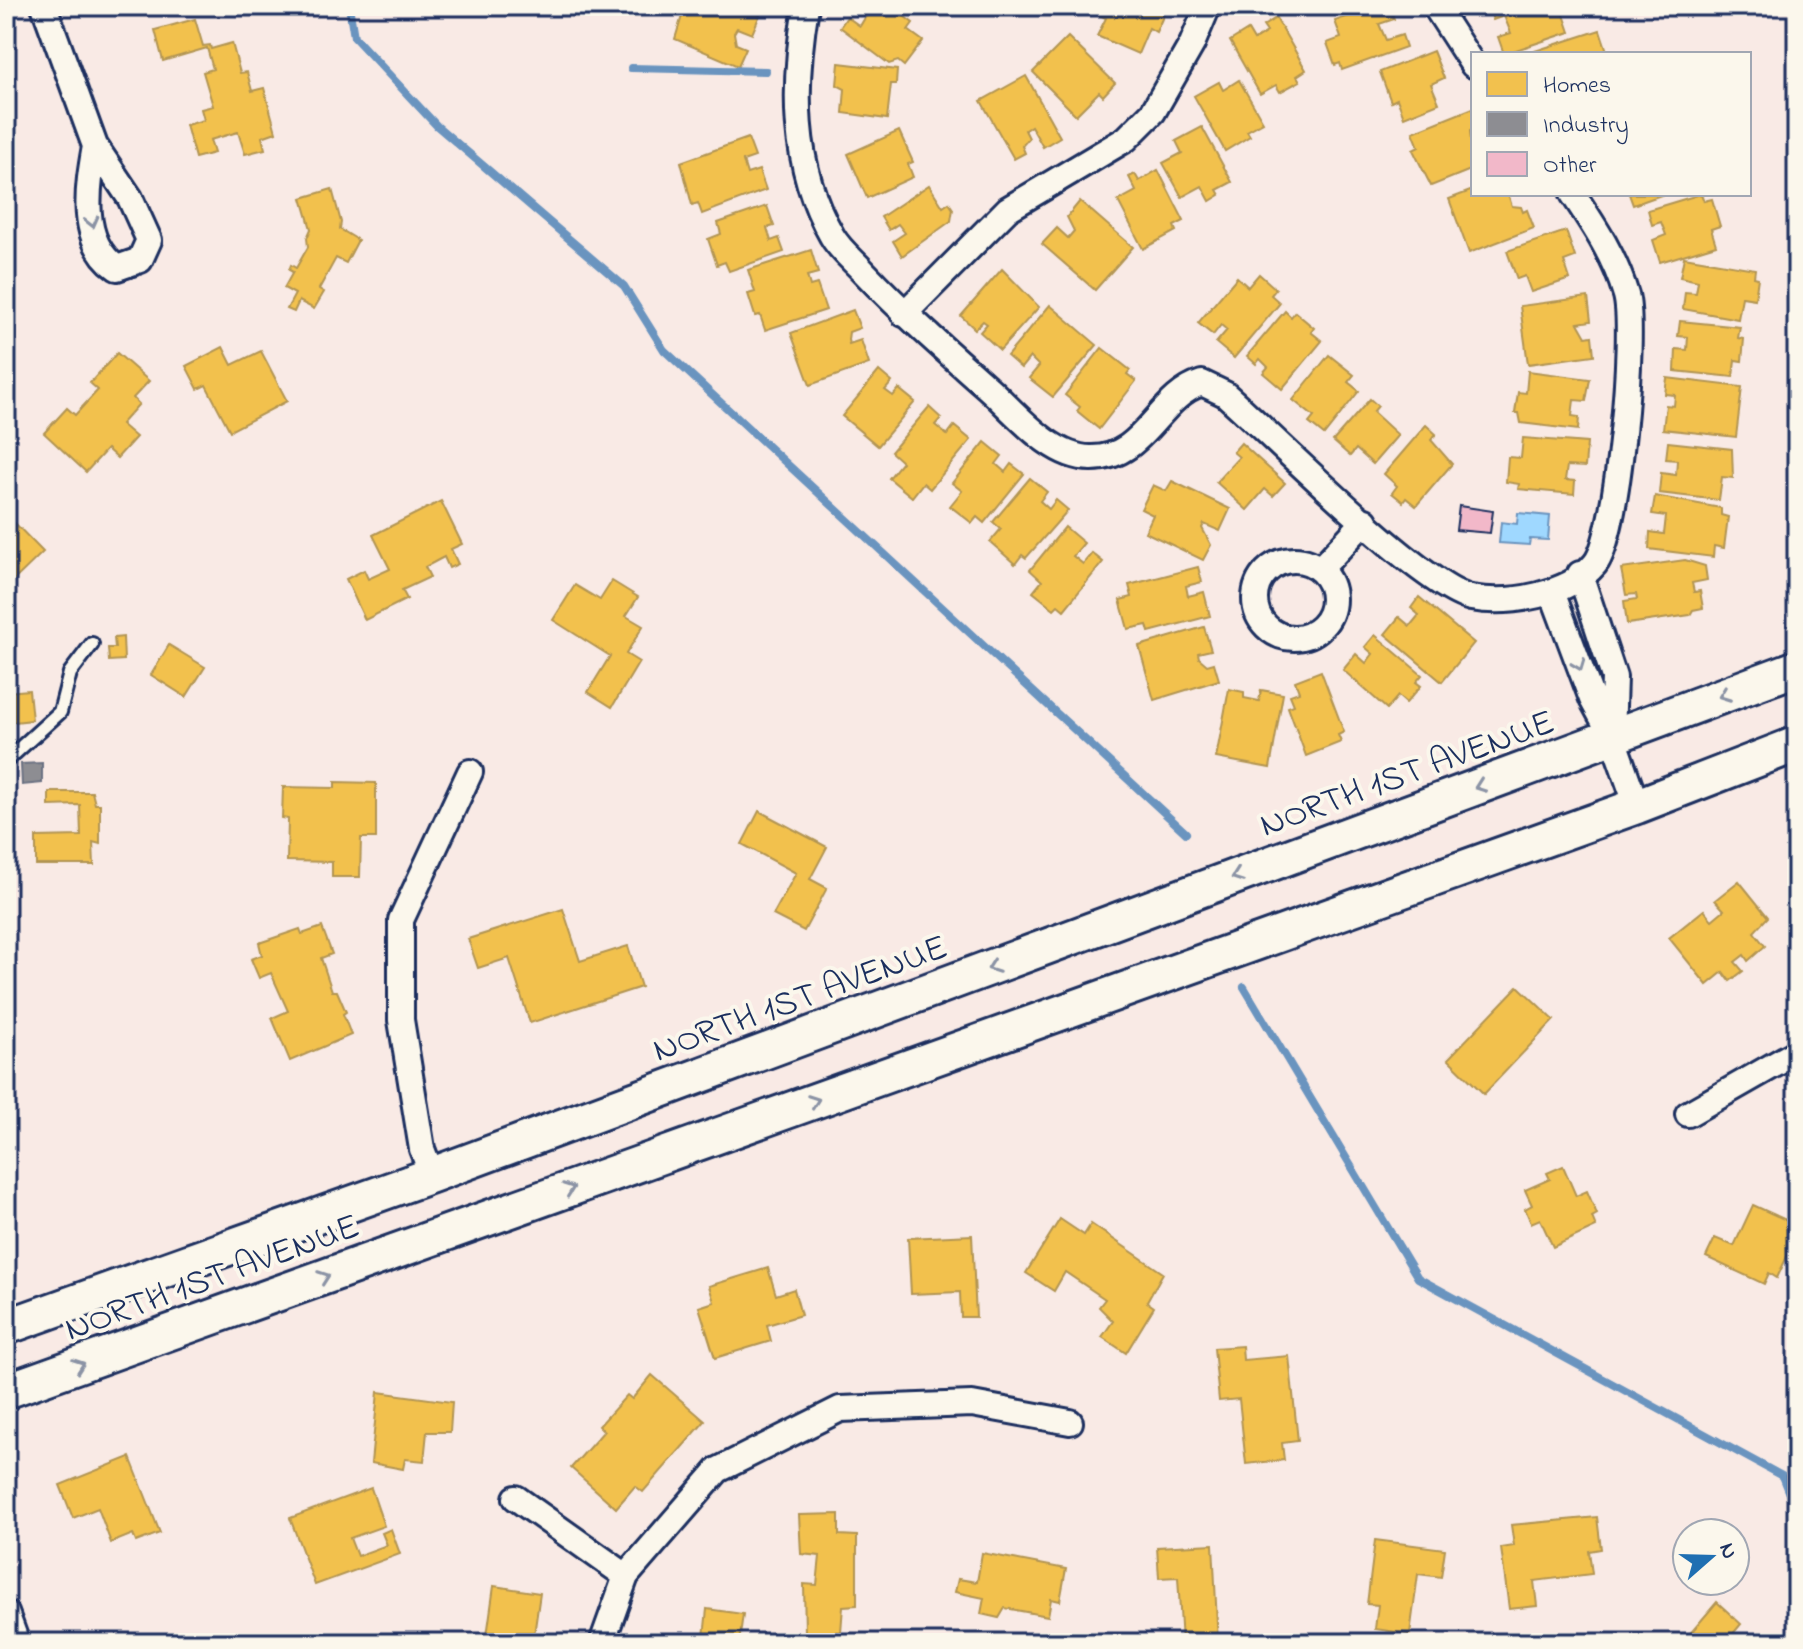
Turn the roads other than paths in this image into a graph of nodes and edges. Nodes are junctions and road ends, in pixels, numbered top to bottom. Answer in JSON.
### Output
{"nodes":[{"id":1,"x":44,"y":6,"type":"edge"},
{"id":2,"x":806,"y":6,"type":"edge"},
{"id":3,"x":1208,"y":6,"type":"edge"},
{"id":4,"x":1435,"y":6,"type":"edge"},
{"id":5,"x":1471,"y":62,"type":"edge"},
{"id":6,"x":95,"y":146,"type":"dead end"},
{"id":7,"x":1574,"y":196,"type":"edge"},
{"id":8,"x":904,"y":314,"type":"junction"},
{"id":9,"x":1365,"y":521,"type":"junction"},
{"id":10,"x":1320,"y":569,"type":"dead end"},
{"id":11,"x":1580,"y":574,"type":"junction"},
{"id":12,"x":1554,"y":592,"type":"junction"},
{"id":13,"x":92,"y":644,"type":"dead end"},
{"id":14,"x":1797,"y":668,"type":"edge"},
{"id":15,"x":1612,"y":736,"type":"junction"},
{"id":16,"x":1797,"y":744,"type":"edge"},
{"id":17,"x":6,"y":761,"type":"edge"},
{"id":18,"x":470,"y":772,"type":"dead end"},
{"id":19,"x":1637,"y":806,"type":"junction"},
{"id":20,"x":1797,"y":1052,"type":"edge"},
{"id":21,"x":1688,"y":1114,"type":"dead end"},
{"id":22,"x":432,"y":1175,"type":"junction"},
{"id":23,"x":6,"y":1327,"type":"edge"},
{"id":24,"x":6,"y":1391,"type":"edge"},
{"id":25,"x":1070,"y":1422,"type":"dead end"},
{"id":26,"x":516,"y":1498,"type":"dead end"},
{"id":27,"x":626,"y":1576,"type":"junction"},
{"id":28,"x":6,"y":1613,"type":"edge"},
{"id":29,"x":17,"y":1643,"type":"edge"},
{"id":30,"x":602,"y":1643,"type":"edge"}],
"edges":[{"from":1,"to":6,"type":"street"},
{"from":2,"to":8,"type":"street"},
{"from":3,"to":8,"type":"street"},
{"from":4,"to":5,"type":"street"},
{"from":7,"to":11,"type":"street"},
{"from":8,"to":9,"type":"street"},
{"from":9,"to":10,"type":"street"},
{"from":9,"to":12,"type":"street"},
{"from":11,"to":12,"type":"street"},
{"from":11,"to":15,"type":"street"},
{"from":12,"to":15,"type":"street","one_way":true},
{"from":13,"to":17,"type":"lane"},
{"from":14,"to":15,"type":"main road","name":"NORTH 1ST AVENUE","one_way":true},
{"from":15,"to":19,"type":"street"},
{"from":15,"to":22,"type":"main road","name":"NORTH 1ST AVENUE","one_way":true},
{"from":16,"to":19,"type":"main road","name":"NORTH 1ST AVENUE"},
{"from":18,"to":22,"type":"street"},
{"from":24,"to":19,"type":"main road","name":"NORTH 1ST AVENUE","one_way":true},
{"from":20,"to":21,"type":"street"},
{"from":22,"to":23,"type":"main road","name":"NORTH 1ST AVENUE"},
{"from":25,"to":27,"type":"street"},
{"from":26,"to":27,"type":"street"},
{"from":27,"to":30,"type":"street"},
{"from":28,"to":29,"type":"street"}]}
